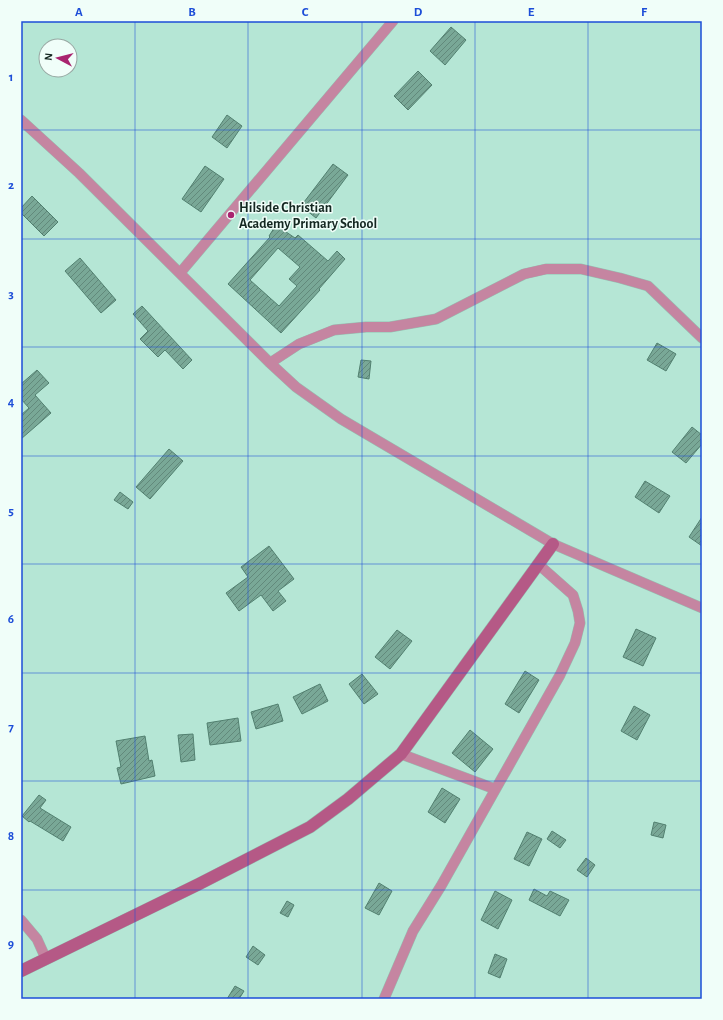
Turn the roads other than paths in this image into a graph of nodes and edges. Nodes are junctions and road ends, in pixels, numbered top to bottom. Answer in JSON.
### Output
{"nodes":[{"id":1,"x":393,"y":21,"type":"edge"},
{"id":2,"x":21,"y":120,"type":"edge"},
{"id":3,"x":180,"y":273,"type":"junction"},
{"id":4,"x":702,"y":338,"type":"edge"},
{"id":5,"x":270,"y":363,"type":"junction"},
{"id":6,"x":553,"y":544,"type":"junction"},
{"id":7,"x":538,"y":564,"type":"junction"},
{"id":8,"x":702,"y":608,"type":"edge"},
{"id":9,"x":401,"y":754,"type":"junction"},
{"id":10,"x":495,"y":790,"type":"junction"},
{"id":11,"x":21,"y":920,"type":"edge"},
{"id":12,"x":46,"y":959,"type":"junction"},
{"id":13,"x":21,"y":971,"type":"edge"},
{"id":14,"x":384,"y":999,"type":"edge"}],
"edges":[{"from":1,"to":3,"type":"street"},
{"from":2,"to":3,"type":"street"},
{"from":3,"to":5,"type":"street"},
{"from":4,"to":5,"type":"street"},
{"from":5,"to":6,"type":"street"},
{"from":6,"to":7,"type":"main road"},
{"from":6,"to":8,"type":"street"},
{"from":7,"to":9,"type":"main road"},
{"from":7,"to":10,"type":"street"},
{"from":9,"to":10,"type":"street"},
{"from":9,"to":12,"type":"main road"},
{"from":10,"to":14,"type":"street"},
{"from":11,"to":12,"type":"street"},
{"from":12,"to":13,"type":"main road"}]}
